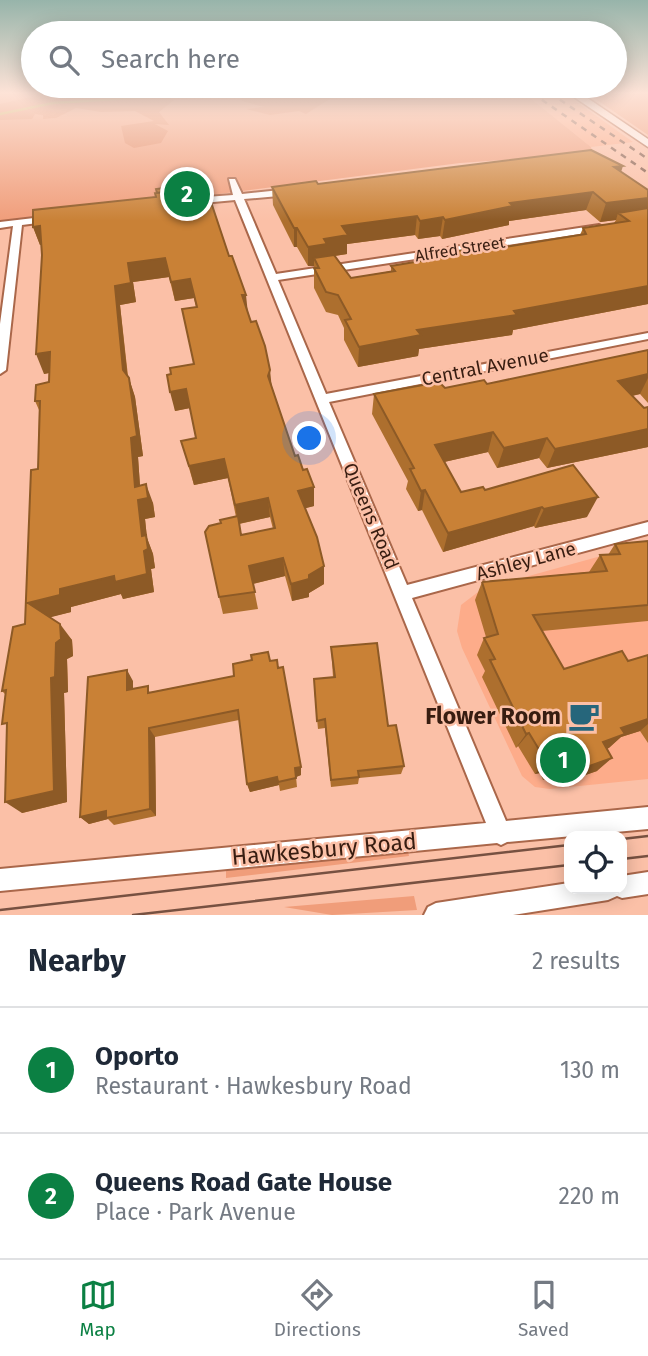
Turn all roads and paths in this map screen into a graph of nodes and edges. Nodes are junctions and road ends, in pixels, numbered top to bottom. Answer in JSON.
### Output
{"nodes":[{"id":1,"x":232,"y":181,"type":"dead end"},
{"id":2,"x":298,"y":191,"type":"edge"},
{"id":3,"x":239,"y":199,"type":"junction"},
{"id":4,"x":181,"y":202,"type":"edge"},
{"id":5,"x":59,"y":218,"type":"edge"},
{"id":6,"x":18,"y":223,"type":"junction"},
{"id":7,"x":0,"y":225,"type":"edge"},
{"id":8,"x":608,"y":226,"type":"edge"},
{"id":9,"x":272,"y":278,"type":"junction"},
{"id":10,"x":648,"y":336,"type":"edge"},
{"id":11,"x":0,"y":370,"type":"edge"},
{"id":12,"x":322,"y":399,"type":"junction"},
{"id":13,"x":648,"y":528,"type":"edge"},
{"id":14,"x":405,"y":593,"type":"junction"},
{"id":15,"x":648,"y":818,"type":"edge"},
{"id":16,"x":501,"y":834,"type":"junction"},
{"id":17,"x":0,"y":880,"type":"edge"},
{"id":18,"x":648,"y":883,"type":"edge"},
{"id":19,"x":627,"y":886,"type":"edge"},
{"id":20,"x":575,"y":894,"type":"edge"},
{"id":21,"x":436,"y":915,"type":"edge"}],
"edges":[{"from":1,"to":3,"type":"street","name":"Queens Road"},
{"from":2,"to":3,"type":"street"},
{"from":3,"to":4,"type":"street"},
{"from":3,"to":9,"type":"street","name":"Queens Road"},
{"from":5,"to":6,"type":"street"},
{"from":6,"to":7,"type":"street"},
{"from":6,"to":11,"type":"street"},
{"from":8,"to":9,"type":"street","name":"Alfred Street"},
{"from":9,"to":12,"type":"street","name":"Queens Road"},
{"from":10,"to":12,"type":"street","name":"Central Avenue"},
{"from":12,"to":14,"type":"street","name":"Queens Road"},
{"from":13,"to":14,"type":"street","name":"Ashley Lane"},
{"from":14,"to":16,"type":"street","name":"Queens Road"},
{"from":15,"to":16,"type":"street","name":"Hawkesbury Road"},
{"from":16,"to":17,"type":"street","name":"Hawkesbury Road"},
{"from":18,"to":19,"type":"street"},
{"from":20,"to":21,"type":"street"}]}
